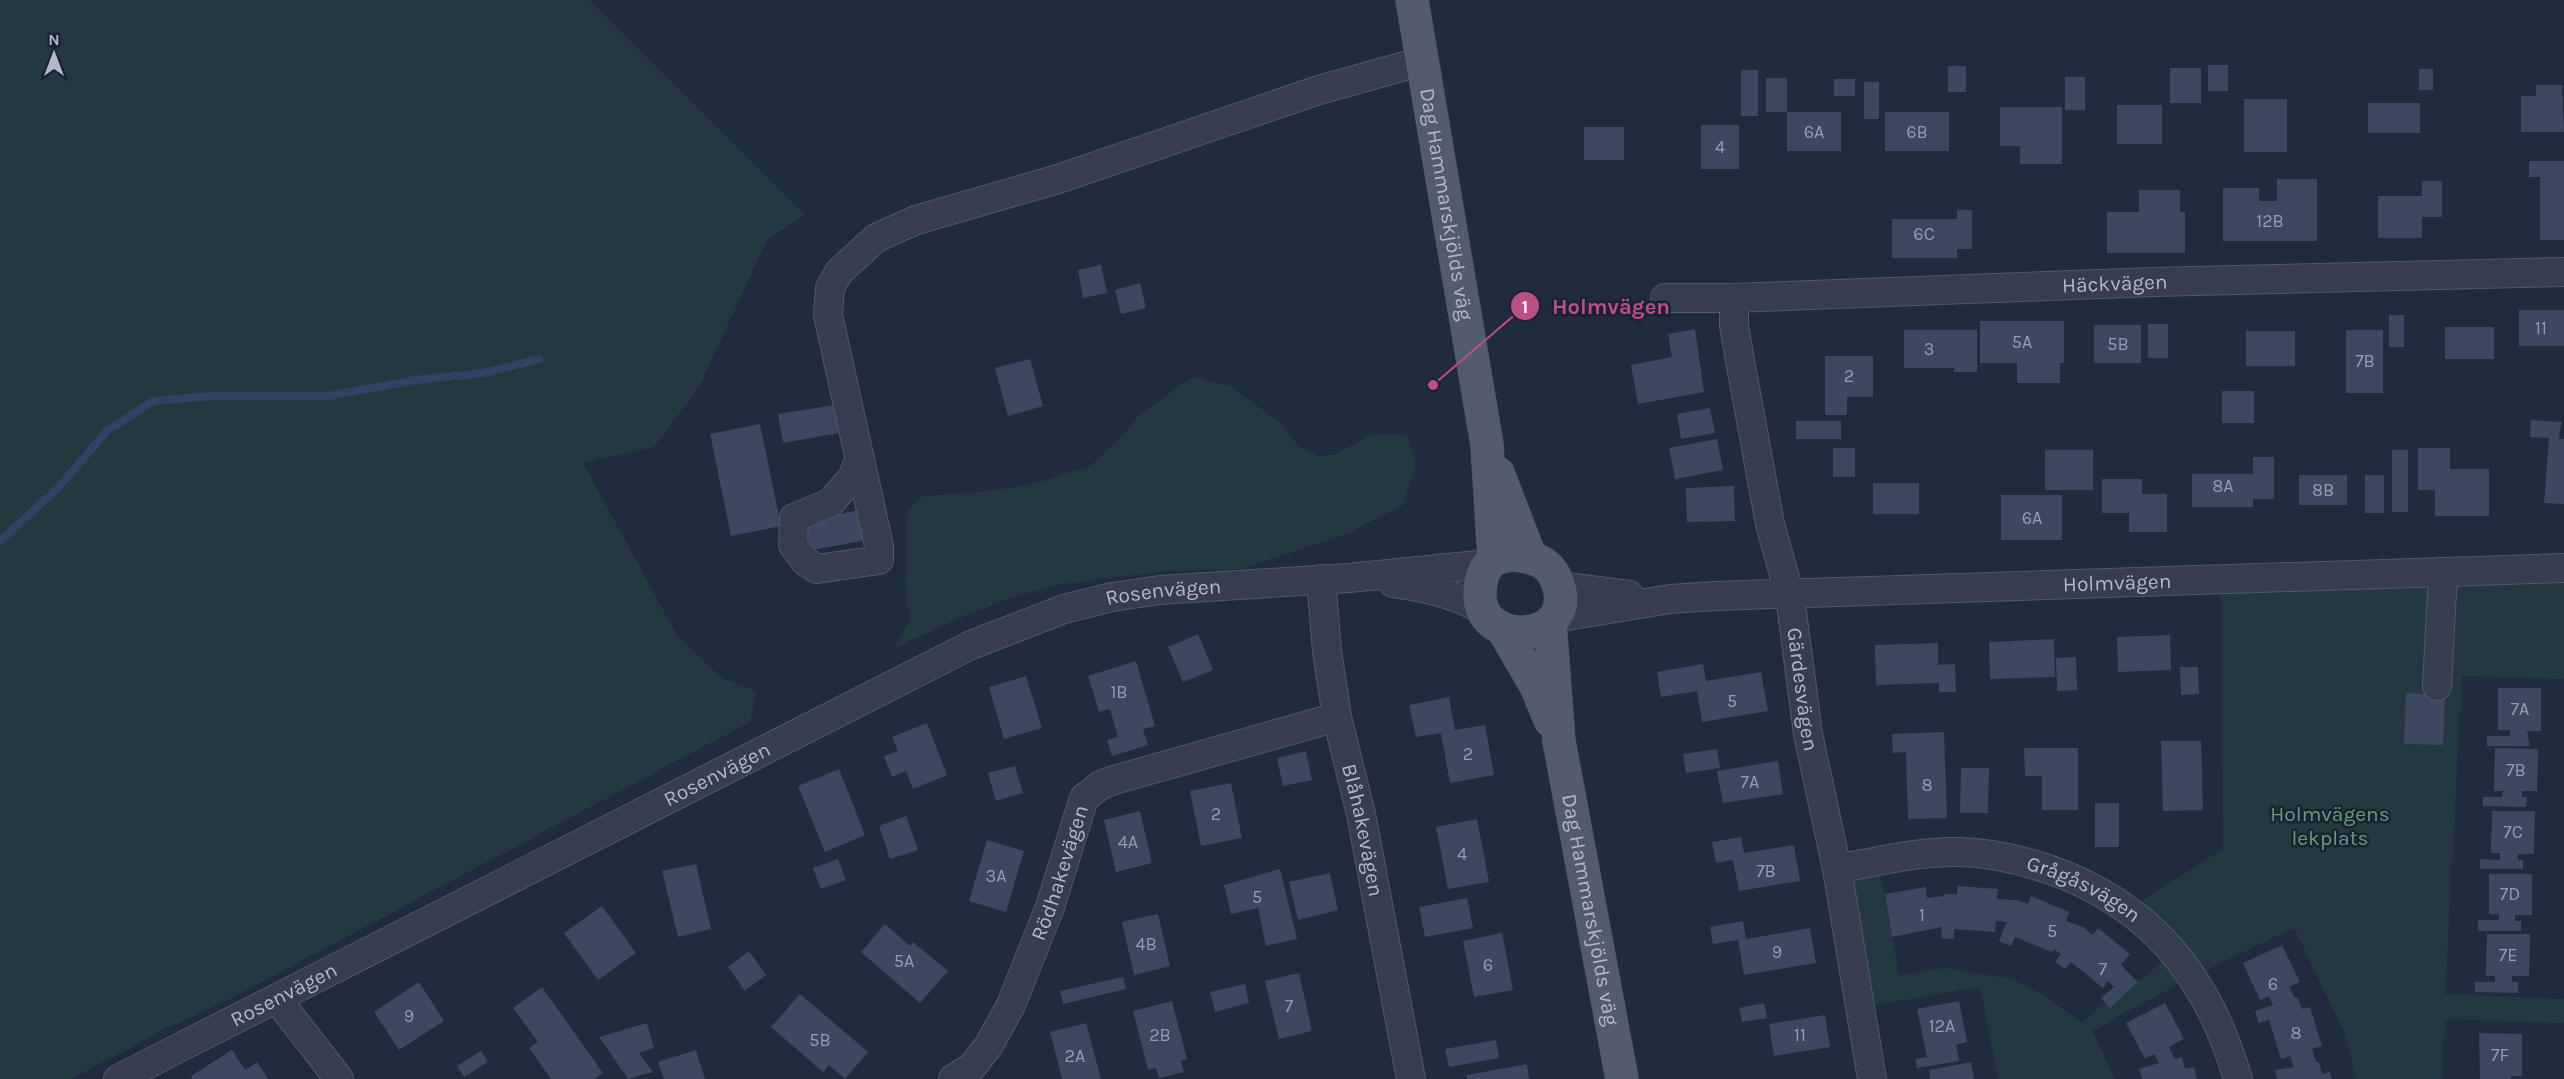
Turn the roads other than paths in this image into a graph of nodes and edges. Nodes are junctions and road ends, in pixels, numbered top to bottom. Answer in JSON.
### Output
{"nodes":[{"id":1,"x":1412,"y":0,"type":"edge"},
{"id":2,"x":1423,"y":61,"type":"junction"},
{"id":3,"x":2564,"y":272,"type":"edge"},
{"id":4,"x":1665,"y":298,"type":"dead end"},
{"id":5,"x":1734,"y":298,"type":"junction"},
{"id":6,"x":1487,"y":445,"type":"junction"},
{"id":7,"x":860,"y":458,"type":"dead end"},
{"id":8,"x":1530,"y":556,"type":"junction"},
{"id":9,"x":1491,"y":561,"type":"junction"},
{"id":10,"x":2564,"y":568,"type":"edge"},
{"id":11,"x":2444,"y":573,"type":"junction"},
{"id":12,"x":1349,"y":578,"type":"junction"},
{"id":13,"x":1321,"y":579,"type":"junction"},
{"id":14,"x":1559,"y":586,"type":"junction"},
{"id":15,"x":1790,"y":596,"type":"junction"},
{"id":16,"x":1670,"y":599,"type":"junction"},
{"id":17,"x":1493,"y":619,"type":"junction"},
{"id":18,"x":1552,"y":620,"type":"junction"},
{"id":19,"x":2437,"y":686,"type":"dead end"},
{"id":20,"x":1337,"y":717,"type":"junction"},
{"id":21,"x":1558,"y":741,"type":"junction"},
{"id":22,"x":1837,"y":869,"type":"junction"},
{"id":23,"x":278,"y":999,"type":"junction"},
{"id":24,"x":967,"y":1075,"type":"edge"},
{"id":25,"x":118,"y":1079,"type":"edge"},
{"id":26,"x":339,"y":1079,"type":"edge"},
{"id":27,"x":1411,"y":1079,"type":"edge"},
{"id":28,"x":1622,"y":1079,"type":"edge"},
{"id":29,"x":1872,"y":1079,"type":"edge"},
{"id":30,"x":2238,"y":1079,"type":"edge"}],
"edges":[{"from":1,"to":2,"type":"main road","name":"Dag Hammarskjölds väg"},
{"from":2,"to":6,"type":"main road","name":"Dag Hammarskjölds väg"},
{"from":2,"to":7,"type":"street"},
{"from":3,"to":5,"type":"street","name":"Häckvägen"},
{"from":4,"to":5,"type":"street","name":"Häckvägen"},
{"from":5,"to":15,"type":"street","name":"Gärdesvägen"},
{"from":6,"to":8,"type":"main road","name":"Dag Hammarskjölds väg"},
{"from":6,"to":9,"type":"main road","name":"Dag Hammarskjölds väg"},
{"from":8,"to":9,"type":"main road"},
{"from":8,"to":14,"type":"main road"},
{"from":9,"to":12,"type":"street","name":"Rosenvägen"},
{"from":9,"to":17,"type":"main road","name":"Dag Hammarskjölds väg"},
{"from":10,"to":11,"type":"street","name":"Holmvägen"},
{"from":11,"to":15,"type":"street","name":"Holmvägen"},
{"from":11,"to":19,"type":"street"},
{"from":12,"to":13,"type":"street","name":"Rosenvägen"},
{"from":12,"to":17,"type":"street","name":"Rosenvägen"},
{"from":13,"to":20,"type":"street","name":"Blåhakevägen"},
{"from":13,"to":23,"type":"street","name":"Rosenvägen"},
{"from":14,"to":16,"type":"street","name":"Holmvägen"},
{"from":14,"to":18,"type":"main road","name":"Dag Hammarskjölds väg"},
{"from":15,"to":16,"type":"street","name":"Holmvägen"},
{"from":15,"to":22,"type":"street","name":"Gärdesvägen"},
{"from":16,"to":18,"type":"street","name":"Holmvägen"},
{"from":17,"to":18,"type":"main road"},
{"from":17,"to":21,"type":"main road","name":"Dag Hammarskjölds väg"},
{"from":18,"to":21,"type":"main road","name":"Dag Hammarskjölds väg"},
{"from":20,"to":24,"type":"street","name":"Rödhakevägen"},
{"from":20,"to":27,"type":"street","name":"Blåhakevägen"},
{"from":21,"to":28,"type":"main road","name":"Dag Hammarskjölds väg"},
{"from":22,"to":29,"type":"street","name":"Gärdesvägen"},
{"from":22,"to":30,"type":"street","name":"Grågåsvägen"},
{"from":23,"to":25,"type":"street","name":"Rosenvägen"},
{"from":23,"to":26,"type":"street"}]}
